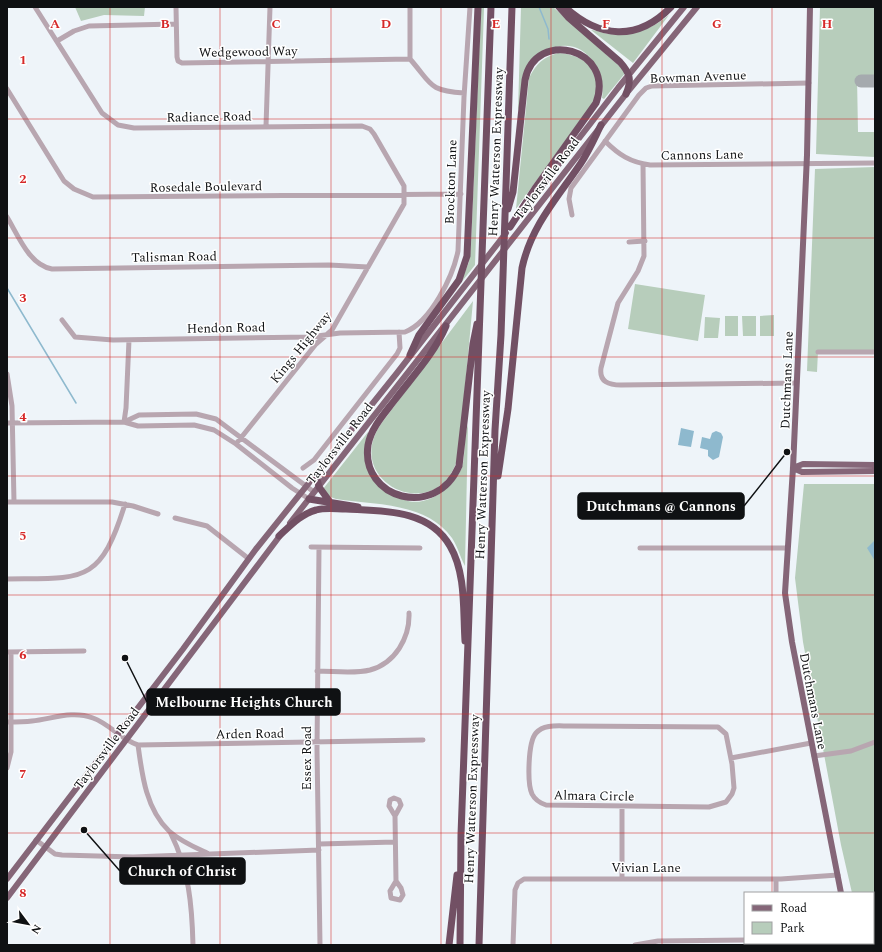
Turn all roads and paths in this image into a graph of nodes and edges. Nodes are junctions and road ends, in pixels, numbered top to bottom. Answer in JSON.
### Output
{"nodes":[{"id":1,"x":35,"y":7,"type":"edge"},
{"id":2,"x":176,"y":7,"type":"edge"},
{"id":3,"x":270,"y":7,"type":"edge"},
{"id":4,"x":410,"y":7,"type":"edge"},
{"id":5,"x":470,"y":7,"type":"edge"},
{"id":6,"x":478,"y":7,"type":"edge"},
{"id":7,"x":491,"y":7,"type":"edge"},
{"id":8,"x":512,"y":7,"type":"edge"},
{"id":9,"x":559,"y":7,"type":"edge"},
{"id":10,"x":565,"y":7,"type":"edge"},
{"id":11,"x":671,"y":7,"type":"edge"},
{"id":12,"x":684,"y":7,"type":"edge"},
{"id":13,"x":810,"y":7,"type":"edge"},
{"id":14,"x":695,"y":8,"type":"edge"},
{"id":15,"x":176,"y":24,"type":"junction"},
{"id":16,"x":57,"y":41,"type":"junction"},
{"id":17,"x":410,"y":59,"type":"junction"},
{"id":18,"x":268,"y":62,"type":"junction"},
{"id":19,"x":629,"y":73,"type":"junction"},
{"id":20,"x":808,"y":83,"type":"junction"},
{"id":21,"x":7,"y":89,"type":"edge"},
{"id":22,"x":464,"y":93,"type":"junction"},
{"id":23,"x":626,"y":94,"type":"junction"},
{"id":24,"x":602,"y":125,"type":"junction"},
{"id":25,"x":266,"y":126,"type":"junction"},
{"id":26,"x":605,"y":141,"type":"junction"},
{"id":27,"x":875,"y":163,"type":"edge"},
{"id":28,"x":643,"y":164,"type":"junction"},
{"id":29,"x":807,"y":164,"type":"junction"},
{"id":30,"x":461,"y":194,"type":"junction"},
{"id":31,"x":405,"y":195,"type":"junction"},
{"id":32,"x":505,"y":214,"type":"junction"},
{"id":33,"x":572,"y":215,"type":"dead end"},
{"id":34,"x":7,"y":217,"type":"edge"},
{"id":35,"x":510,"y":227,"type":"junction"},
{"id":36,"x":629,"y":242,"type":"dead end"},
{"id":37,"x":645,"y":242,"type":"junction"},
{"id":38,"x":368,"y":267,"type":"junction"},
{"id":39,"x":481,"y":304,"type":"junction"},
{"id":40,"x":62,"y":320,"type":"dead end"},
{"id":41,"x":446,"y":326,"type":"junction"},
{"id":42,"x":399,"y":332,"type":"junction"},
{"id":43,"x":325,"y":334,"type":"junction"},
{"id":44,"x":129,"y":340,"type":"junction"},
{"id":45,"x":818,"y":352,"type":"dead end"},
{"id":46,"x":875,"y":352,"type":"edge"},
{"id":47,"x":410,"y":355,"type":"junction"},
{"id":48,"x":7,"y":374,"type":"edge"},
{"id":49,"x":796,"y":383,"type":"junction"},
{"id":50,"x":124,"y":422,"type":"junction"},
{"id":51,"x":10,"y":423,"type":"edge"},
{"id":52,"x":242,"y":436,"type":"junction"},
{"id":53,"x":236,"y":444,"type":"junction"},
{"id":54,"x":875,"y":465,"type":"edge"},
{"id":55,"x":303,"y":468,"type":"dead end"},
{"id":56,"x":793,"y":468,"type":"junction"},
{"id":57,"x":875,"y":471,"type":"edge"},
{"id":58,"x":316,"y":474,"type":"junction"},
{"id":59,"x":307,"y":486,"type":"junction"},
{"id":60,"x":316,"y":490,"type":"junction"},
{"id":61,"x":300,"y":494,"type":"junction"},
{"id":62,"x":309,"y":499,"type":"junction"},
{"id":63,"x":7,"y":502,"type":"edge"},
{"id":64,"x":14,"y":502,"type":"junction"},
{"id":65,"x":330,"y":502,"type":"junction"},
{"id":66,"x":125,"y":504,"type":"junction"},
{"id":67,"x":368,"y":509,"type":"junction"},
{"id":68,"x":493,"y":510,"type":"junction"},
{"id":69,"x":158,"y":514,"type":"dead end"},
{"id":70,"x":175,"y":518,"type":"dead end"},
{"id":71,"x":279,"y":536,"type":"junction"},
{"id":72,"x":311,"y":548,"type":"dead end"},
{"id":73,"x":319,"y":548,"type":"junction"},
{"id":74,"x":420,"y":548,"type":"dead end"},
{"id":75,"x":640,"y":548,"type":"dead end"},
{"id":76,"x":787,"y":548,"type":"junction"},
{"id":77,"x":249,"y":559,"type":"junction"},
{"id":78,"x":7,"y":579,"type":"edge"},
{"id":79,"x":409,"y":613,"type":"dead end"},
{"id":80,"x":84,"y":651,"type":"dead end"},
{"id":81,"x":9,"y":652,"type":"edge"},
{"id":82,"x":467,"y":667,"type":"junction"},
{"id":83,"x":317,"y":671,"type":"junction"},
{"id":84,"x":9,"y":722,"type":"edge"},
{"id":85,"x":117,"y":733,"type":"junction"},
{"id":86,"x":126,"y":740,"type":"junction"},
{"id":87,"x":423,"y":740,"type":"dead end"},
{"id":88,"x":875,"y":742,"type":"edge"},
{"id":89,"x":317,"y":743,"type":"junction"},
{"id":90,"x":811,"y":743,"type":"junction"},
{"id":91,"x":138,"y":745,"type":"junction"},
{"id":92,"x":814,"y":756,"type":"junction"},
{"id":93,"x":731,"y":758,"type":"junction"},
{"id":94,"x":7,"y":768,"type":"edge"},
{"id":95,"x":622,"y":807,"type":"junction"},
{"id":96,"x":396,"y":816,"type":"dead end"},
{"id":97,"x":169,"y":831,"type":"junction"},
{"id":98,"x":461,"y":835,"type":"junction"},
{"id":99,"x":36,"y":840,"type":"junction"},
{"id":100,"x":395,"y":842,"type":"junction"},
{"id":101,"x":319,"y":844,"type":"junction"},
{"id":102,"x":45,"y":847,"type":"junction"},
{"id":103,"x":318,"y":850,"type":"junction"},
{"id":104,"x":209,"y":853,"type":"junction"},
{"id":105,"x":181,"y":855,"type":"junction"},
{"id":106,"x":838,"y":875,"type":"junction"},
{"id":107,"x":622,"y":878,"type":"junction"},
{"id":108,"x":7,"y":879,"type":"edge"},
{"id":109,"x":776,"y":879,"type":"junction"},
{"id":110,"x":396,"y":881,"type":"dead end"},
{"id":111,"x":776,"y":892,"type":"edge"},
{"id":112,"x":841,"y":892,"type":"edge"},
{"id":113,"x":7,"y":898,"type":"edge"},
{"id":114,"x":744,"y":940,"type":"edge"},
{"id":115,"x":193,"y":945,"type":"edge"},
{"id":116,"x":320,"y":945,"type":"edge"},
{"id":117,"x":449,"y":945,"type":"edge"},
{"id":118,"x":460,"y":945,"type":"edge"},
{"id":119,"x":479,"y":945,"type":"edge"},
{"id":120,"x":513,"y":945,"type":"edge"},
{"id":121,"x":635,"y":945,"type":"edge"}],
"edges":[{"from":1,"to":16,"type":"street","name":"Radiance Road"},
{"from":2,"to":15,"type":"street"},
{"from":3,"to":18,"type":"street"},
{"from":4,"to":17,"type":"street"},
{"from":5,"to":22,"type":"street","name":"Brockton Lane"},
{"from":6,"to":47,"type":"highway"},
{"from":7,"to":39,"type":"highway","name":"Henry Watterson Expressway"},
{"from":8,"to":32,"type":"highway","name":"Henry Watterson Expressway"},
{"from":9,"to":19,"type":"highway"},
{"from":10,"to":11,"type":"highway"},
{"from":12,"to":19,"type":"main road","name":"Taylorsville Road"},
{"from":13,"to":20,"type":"main road","name":"Dutchmans Lane"},
{"from":14,"to":23,"type":"main road","name":"Taylorsville Road"},
{"from":15,"to":16,"type":"street"},
{"from":15,"to":18,"type":"street","name":"Wedgewood Way"},
{"from":16,"to":25,"type":"street","name":"Radiance Road"},
{"from":17,"to":18,"type":"street","name":"Wedgewood Way"},
{"from":17,"to":22,"type":"street"},
{"from":18,"to":25,"type":"street"},
{"from":19,"to":23,"type":"highway"},
{"from":19,"to":35,"type":"main road","name":"Taylorsville Road"},
{"from":20,"to":26,"type":"street","name":"Bowman Avenue"},
{"from":20,"to":29,"type":"main road","name":"Dutchmans Lane"},
{"from":21,"to":31,"type":"street","name":"Rosedale Boulevard"},
{"from":22,"to":30,"type":"street","name":"Brockton Lane"},
{"from":23,"to":24,"type":"main road","name":"Taylorsville Road"},
{"from":24,"to":41,"type":"main road","name":"Taylorsville Road"},
{"from":24,"to":68,"type":"highway"},
{"from":25,"to":31,"type":"street","name":"Radiance Road"},
{"from":26,"to":28,"type":"street","name":"Cannons Lane"},
{"from":26,"to":33,"type":"street","name":"Bowman Avenue"},
{"from":27,"to":29,"type":"street","name":"Cannons Lane"},
{"from":28,"to":29,"type":"street","name":"Cannons Lane"},
{"from":28,"to":37,"type":"street"},
{"from":29,"to":49,"type":"main road","name":"Dutchmans Lane"},
{"from":30,"to":31,"type":"street","name":"Rosedale Boulevard"},
{"from":30,"to":42,"type":"street","name":"Brockton Lane"},
{"from":31,"to":38,"type":"street","name":"Kings Highway"},
{"from":32,"to":35,"type":"highway"},
{"from":32,"to":68,"type":"highway","name":"Henry Watterson Expressway"},
{"from":34,"to":38,"type":"street","name":"Talisman Road"},
{"from":35,"to":47,"type":"main road","name":"Taylorsville Road"},
{"from":36,"to":37,"type":"street"},
{"from":37,"to":49,"type":"street"},
{"from":38,"to":43,"type":"street","name":"Kings Highway"},
{"from":39,"to":41,"type":"highway"},
{"from":39,"to":82,"type":"highway","name":"Henry Watterson Expressway"},
{"from":40,"to":44,"type":"street","name":"Hendon Road"},
{"from":41,"to":60,"type":"main road","name":"Taylorsville Road"},
{"from":42,"to":43,"type":"street","name":"Hendon Road"},
{"from":42,"to":55,"type":"street","name":"Taylorsville Road"},
{"from":43,"to":44,"type":"street","name":"Hendon Road"},
{"from":43,"to":52,"type":"street","name":"Kings Highway"},
{"from":44,"to":50,"type":"street"},
{"from":45,"to":46,"type":"street"},
{"from":47,"to":58,"type":"main road","name":"Taylorsville Road"},
{"from":48,"to":51,"type":"street"},
{"from":49,"to":56,"type":"main road","name":"Dutchmans Lane"},
{"from":50,"to":51,"type":"street"},
{"from":50,"to":52,"type":"street"},
{"from":50,"to":53,"type":"street"},
{"from":51,"to":64,"type":"street"},
{"from":52,"to":53,"type":"street","name":"Kings Highway"},
{"from":52,"to":59,"type":"street"},
{"from":53,"to":61,"type":"street"},
{"from":54,"to":56,"type":"main road"},
{"from":56,"to":57,"type":"main road"},
{"from":56,"to":76,"type":"main road","name":"Dutchmans Lane"},
{"from":58,"to":59,"type":"main road","name":"Taylorsville Road"},
{"from":58,"to":60,"type":"highway"},
{"from":59,"to":60,"type":"street"},
{"from":59,"to":61,"type":"main road","name":"Taylorsville Road"},
{"from":60,"to":62,"type":"main road","name":"Taylorsville Road"},
{"from":60,"to":65,"type":"highway"},
{"from":61,"to":62,"type":"street"},
{"from":61,"to":77,"type":"main road","name":"Taylorsville Road"},
{"from":62,"to":65,"type":"highway"},
{"from":62,"to":71,"type":"main road","name":"Taylorsville Road"},
{"from":63,"to":64,"type":"street"},
{"from":64,"to":66,"type":"street"},
{"from":65,"to":67,"type":"highway"},
{"from":66,"to":69,"type":"street"},
{"from":66,"to":78,"type":"street"},
{"from":67,"to":71,"type":"highway"},
{"from":67,"to":82,"type":"highway"},
{"from":68,"to":119,"type":"highway","name":"Henry Watterson Expressway"},
{"from":70,"to":77,"type":"street"},
{"from":71,"to":86,"type":"main road","name":"Taylorsville Road"},
{"from":72,"to":73,"type":"street"},
{"from":73,"to":74,"type":"street"},
{"from":73,"to":83,"type":"street","name":"Essex Road"},
{"from":75,"to":76,"type":"street"},
{"from":76,"to":90,"type":"main road","name":"Dutchmans Lane"},
{"from":77,"to":85,"type":"main road","name":"Taylorsville Road"},
{"from":79,"to":83,"type":"street"},
{"from":80,"to":81,"type":"street"},
{"from":81,"to":84,"type":"street"},
{"from":82,"to":98,"type":"highway","name":"Henry Watterson Expressway"},
{"from":83,"to":89,"type":"street","name":"Essex Road"},
{"from":84,"to":85,"type":"street","name":"Arden Road"},
{"from":84,"to":94,"type":"street"},
{"from":85,"to":86,"type":"street","name":"Arden Road"},
{"from":85,"to":99,"type":"main road","name":"Taylorsville Road"},
{"from":86,"to":91,"type":"street","name":"Arden Road"},
{"from":86,"to":102,"type":"main road","name":"Taylorsville Road"},
{"from":87,"to":89,"type":"street","name":"Arden Road"},
{"from":88,"to":92,"type":"street"},
{"from":89,"to":91,"type":"street","name":"Arden Road"},
{"from":89,"to":101,"type":"street","name":"Essex Road"},
{"from":90,"to":92,"type":"main road","name":"Dutchmans Lane"},
{"from":90,"to":93,"type":"street"},
{"from":91,"to":97,"type":"street"},
{"from":92,"to":106,"type":"main road","name":"Dutchmans Lane"},
{"from":93,"to":95,"type":"street","name":"Almara Circle"},
{"from":93,"to":95,"type":"street","name":"Almara Circle"},
{"from":95,"to":107,"type":"street"},
{"from":96,"to":100,"type":"street"},
{"from":97,"to":104,"type":"street"},
{"from":97,"to":105,"type":"street"},
{"from":98,"to":117,"type":"highway"},
{"from":98,"to":118,"type":"highway","name":"Henry Watterson Expressway"},
{"from":99,"to":102,"type":"street"},
{"from":99,"to":108,"type":"main road","name":"Taylorsville Road"},
{"from":100,"to":101,"type":"street"},
{"from":100,"to":110,"type":"street"},
{"from":101,"to":103,"type":"street","name":"Essex Road"},
{"from":102,"to":105,"type":"street"},
{"from":102,"to":113,"type":"main road","name":"Taylorsville Road"},
{"from":103,"to":104,"type":"street"},
{"from":103,"to":116,"type":"street","name":"Essex Road"},
{"from":104,"to":105,"type":"street"},
{"from":105,"to":115,"type":"street"},
{"from":106,"to":109,"type":"street","name":"Vivian Lane"},
{"from":106,"to":112,"type":"main road","name":"Dutchmans Lane"},
{"from":107,"to":109,"type":"street","name":"Vivian Lane"},
{"from":107,"to":120,"type":"street","name":"Vivian Lane"},
{"from":109,"to":111,"type":"street"},
{"from":114,"to":121,"type":"street"}]}
